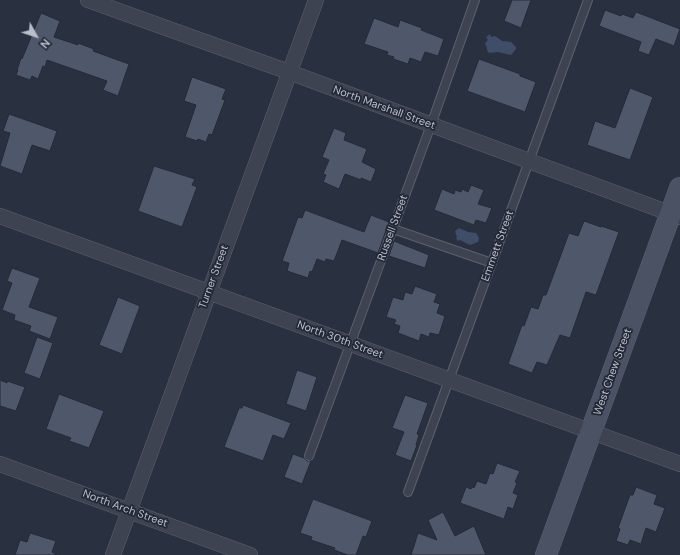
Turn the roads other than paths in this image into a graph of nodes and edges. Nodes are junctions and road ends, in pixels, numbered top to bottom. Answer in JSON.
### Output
{"nodes":[{"id":1,"x":88,"y":0,"type":"edge"},
{"id":2,"x":316,"y":0,"type":"edge"},
{"id":3,"x":475,"y":0,"type":"edge"},
{"id":4,"x":588,"y":0,"type":"edge"},
{"id":5,"x":289,"y":72,"type":"junction"},
{"id":6,"x":431,"y":125,"type":"junction"},
{"id":7,"x":529,"y":161,"type":"junction"},
{"id":8,"x":680,"y":188,"type":"edge"},
{"id":9,"x":675,"y":215,"type":"edge"},
{"id":10,"x":0,"y":216,"type":"edge"},
{"id":11,"x":393,"y":229,"type":"junction"},
{"id":12,"x":492,"y":263,"type":"junction"},
{"id":13,"x":209,"y":292,"type":"junction"},
{"id":14,"x":350,"y":344,"type":"junction"},
{"id":15,"x":449,"y":380,"type":"junction"},
{"id":16,"x":591,"y":432,"type":"junction"},
{"id":17,"x":309,"y":456,"type":"dead end"},
{"id":18,"x":0,"y":464,"type":"edge"},
{"id":19,"x":680,"y":464,"type":"edge"},
{"id":20,"x":408,"y":492,"type":"dead end"},
{"id":21,"x":130,"y":511,"type":"junction"},
{"id":22,"x":114,"y":555,"type":"edge"},
{"id":23,"x":250,"y":555,"type":"edge"},
{"id":24,"x":546,"y":555,"type":"edge"}],
"edges":[{"from":1,"to":5,"type":"street","name":"North Marshall Street"},
{"from":2,"to":5,"type":"street","name":"Turner Street"},
{"from":3,"to":6,"type":"lane","name":"Russell Street"},
{"from":4,"to":7,"type":"lane","name":"Emmett Street"},
{"from":5,"to":6,"type":"street","name":"North Marshall Street"},
{"from":5,"to":13,"type":"street","name":"Turner Street"},
{"from":6,"to":7,"type":"street","name":"North Marshall Street"},
{"from":6,"to":11,"type":"lane","name":"Russell Street"},
{"from":7,"to":9,"type":"street","name":"North Marshall Street"},
{"from":7,"to":12,"type":"lane","name":"Emmett Street"},
{"from":8,"to":9,"type":"street","name":"West Chew Street"},
{"from":9,"to":16,"type":"street","name":"West Chew Street"},
{"from":10,"to":13,"type":"street","name":"North 30th Street"},
{"from":11,"to":12,"type":"lane"},
{"from":11,"to":14,"type":"lane","name":"Russell Street"},
{"from":12,"to":15,"type":"lane","name":"Emmett Street"},
{"from":13,"to":14,"type":"street","name":"North 30th Street"},
{"from":13,"to":21,"type":"street","name":"Turner Street"},
{"from":14,"to":15,"type":"street","name":"North 30th Street"},
{"from":14,"to":17,"type":"lane","name":"Russell Street"},
{"from":15,"to":16,"type":"street","name":"North 30th Street"},
{"from":15,"to":20,"type":"lane","name":"Emmett Street"},
{"from":16,"to":19,"type":"street","name":"North 30th Street"},
{"from":16,"to":24,"type":"street","name":"West Chew Street"},
{"from":18,"to":21,"type":"street","name":"North Arch Street"},
{"from":21,"to":22,"type":"street","name":"Turner Street"},
{"from":21,"to":23,"type":"street","name":"North Arch Street"}]}
